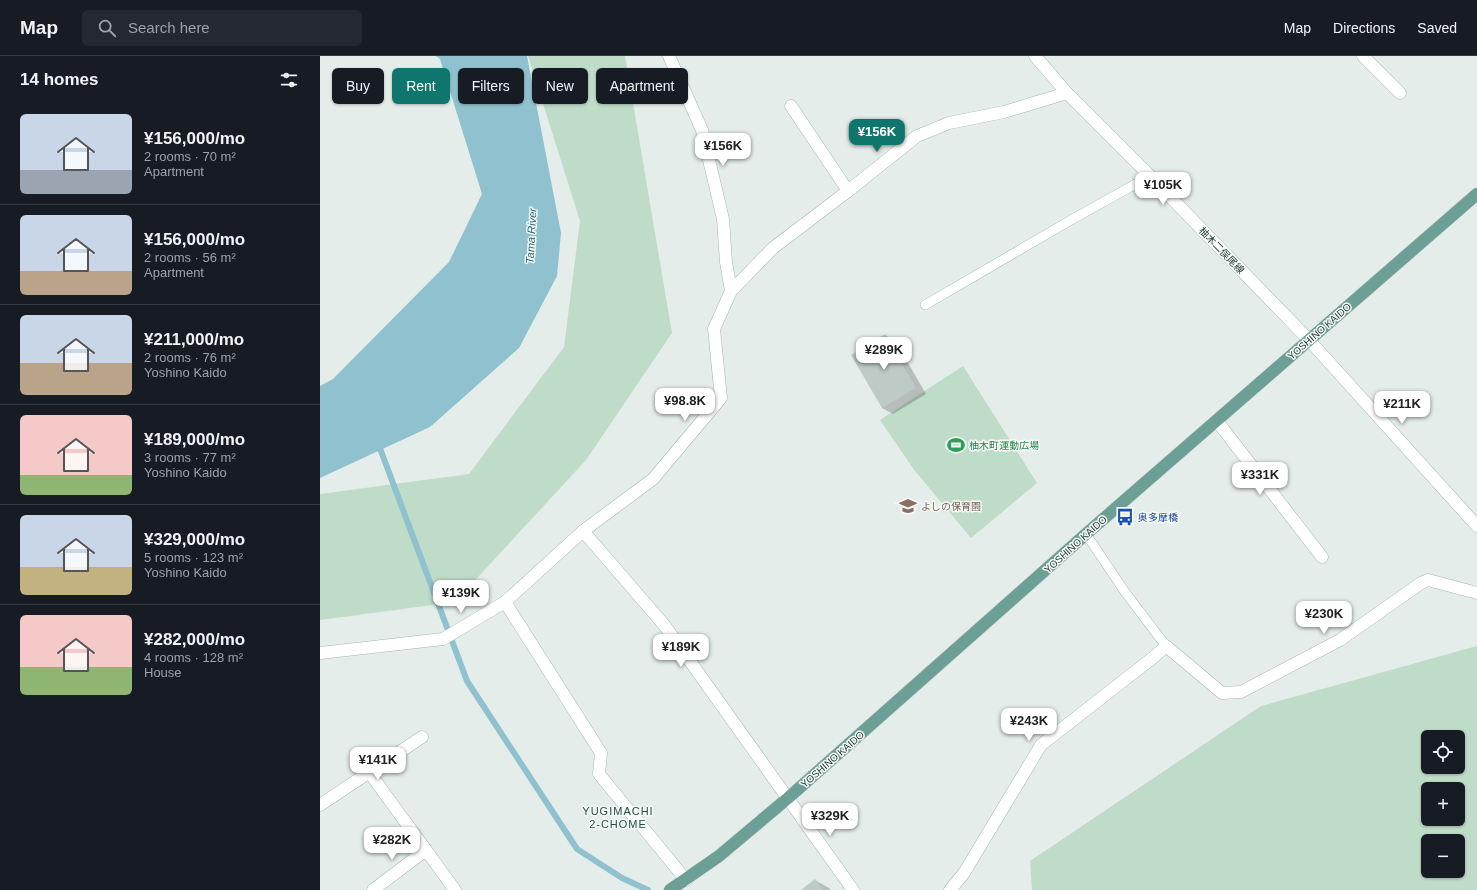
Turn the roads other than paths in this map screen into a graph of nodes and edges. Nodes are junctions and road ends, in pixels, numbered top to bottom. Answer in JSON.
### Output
{"nodes":[{"id":1,"x":669,"y":56,"type":"edge"},
{"id":2,"x":1035,"y":56,"type":"edge"},
{"id":3,"x":1363,"y":56,"type":"edge"},
{"id":4,"x":1067,"y":93,"type":"junction"},
{"id":5,"x":1400,"y":93,"type":"dead end"},
{"id":6,"x":791,"y":106,"type":"dead end"},
{"id":7,"x":1150,"y":176,"type":"junction"},
{"id":8,"x":848,"y":191,"type":"junction"},
{"id":9,"x":1477,"y":194,"type":"edge"},
{"id":10,"x":731,"y":291,"type":"junction"},
{"id":11,"x":925,"y":305,"type":"dead end"},
{"id":12,"x":1309,"y":340,"type":"junction"},
{"id":13,"x":1217,"y":421,"type":"junction"},
{"id":14,"x":1477,"y":526,"type":"edge"},
{"id":15,"x":583,"y":531,"type":"junction"},
{"id":16,"x":1086,"y":534,"type":"junction"},
{"id":17,"x":1322,"y":557,"type":"dead end"},
{"id":18,"x":1477,"y":593,"type":"edge"},
{"id":19,"x":505,"y":602,"type":"junction"},
{"id":20,"x":1166,"y":646,"type":"junction"},
{"id":21,"x":320,"y":653,"type":"edge"},
{"id":22,"x":422,"y":737,"type":"dead end"},
{"id":23,"x":369,"y":772,"type":"junction"},
{"id":24,"x":788,"y":798,"type":"junction"},
{"id":25,"x":320,"y":805,"type":"edge"},
{"id":26,"x":426,"y":850,"type":"junction"},
{"id":27,"x":686,"y":880,"type":"junction"},
{"id":28,"x":373,"y":890,"type":"edge"},
{"id":29,"x":455,"y":890,"type":"edge"},
{"id":30,"x":670,"y":890,"type":"edge"},
{"id":31,"x":853,"y":890,"type":"edge"},
{"id":32,"x":950,"y":890,"type":"edge"}],
"edges":[{"from":1,"to":10,"type":"street"},
{"from":2,"to":4,"type":"street","name":"柚木二俣尾線"},
{"from":3,"to":5,"type":"street"},
{"from":4,"to":7,"type":"street","name":"柚木二俣尾線"},
{"from":4,"to":8,"type":"street"},
{"from":6,"to":8,"type":"street"},
{"from":7,"to":11,"type":"lane"},
{"from":7,"to":12,"type":"street","name":"柚木二俣尾線"},
{"from":8,"to":10,"type":"street"},
{"from":9,"to":12,"type":"main road","name":"YOSHINO KAIDO"},
{"from":10,"to":15,"type":"street"},
{"from":12,"to":13,"type":"main road","name":"YOSHINO KAIDO"},
{"from":12,"to":14,"type":"street","name":"柚木二俣尾線"},
{"from":13,"to":16,"type":"main road","name":"YOSHINO KAIDO"},
{"from":13,"to":17,"type":"street"},
{"from":15,"to":19,"type":"street"},
{"from":15,"to":24,"type":"street"},
{"from":16,"to":20,"type":"lane"},
{"from":16,"to":24,"type":"main road","name":"YOSHINO KAIDO"},
{"from":18,"to":20,"type":"street"},
{"from":19,"to":21,"type":"street"},
{"from":19,"to":27,"type":"street"},
{"from":20,"to":32,"type":"street"},
{"from":22,"to":23,"type":"street"},
{"from":23,"to":25,"type":"street"},
{"from":23,"to":26,"type":"street"},
{"from":24,"to":27,"type":"main road","name":"YOSHINO KAIDO"},
{"from":24,"to":31,"type":"street"},
{"from":26,"to":28,"type":"street"},
{"from":26,"to":29,"type":"street"},
{"from":27,"to":30,"type":"main road","name":"YOSHINO KAIDO"}]}
